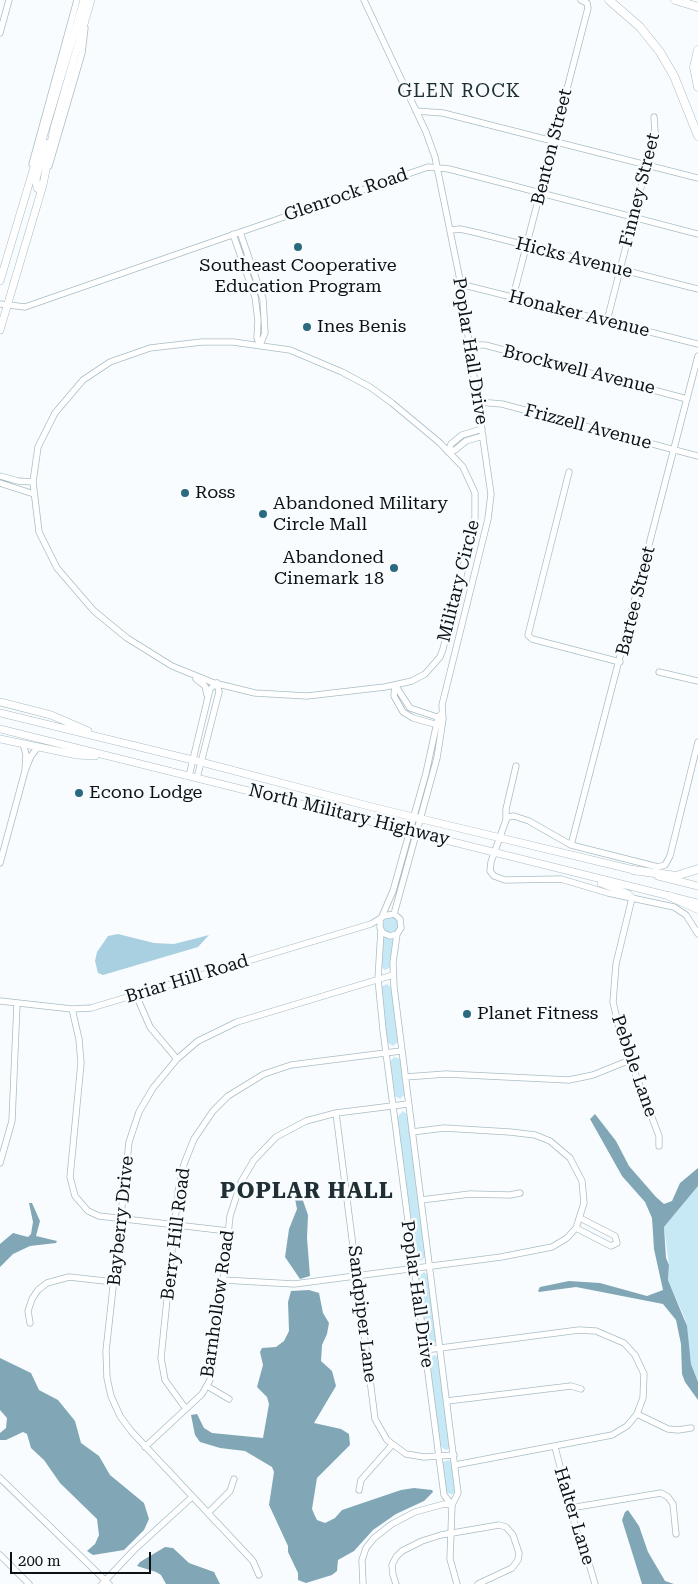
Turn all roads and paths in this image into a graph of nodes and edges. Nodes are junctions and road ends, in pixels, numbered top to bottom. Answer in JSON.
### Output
{"nodes":[{"id":1,"x":10,"y":0,"type":"edge"},
{"id":2,"x":77,"y":0,"type":"edge"},
{"id":3,"x":84,"y":0,"type":"edge"},
{"id":4,"x":92,"y":0,"type":"edge"},
{"id":5,"x":364,"y":0,"type":"edge"},
{"id":6,"x":580,"y":0,"type":"edge"},
{"id":7,"x":609,"y":0,"type":"edge"},
{"id":8,"x":675,"y":0,"type":"edge"},
{"id":9,"x":698,"y":7,"type":"edge"},
{"id":10,"x":0,"y":33,"type":"edge"},
{"id":11,"x":698,"y":50,"type":"edge"},
{"id":12,"x":698,"y":87,"type":"edge"},
{"id":13,"x":682,"y":95,"type":"junction"},
{"id":14,"x":416,"y":111,"type":"junction"},
{"id":15,"x":654,"y":117,"type":"dead end"},
{"id":16,"x":698,"y":122,"type":"edge"},
{"id":17,"x":48,"y":126,"type":"junction"},
{"id":18,"x":698,"y":136,"type":"edge"},
{"id":19,"x":554,"y":141,"type":"junction"},
{"id":20,"x":647,"y":165,"type":"junction"},
{"id":21,"x":438,"y":168,"type":"junction"},
{"id":22,"x":32,"y":169,"type":"junction"},
{"id":23,"x":698,"y":178,"type":"edge"},
{"id":24,"x":42,"y":188,"type":"junction"},
{"id":25,"x":541,"y":193,"type":"junction"},
{"id":26,"x":634,"y":217,"type":"junction"},
{"id":27,"x":450,"y":230,"type":"junction"},
{"id":28,"x":240,"y":232,"type":"junction"},
{"id":29,"x":233,"y":234,"type":"junction"},
{"id":30,"x":698,"y":234,"type":"edge"},
{"id":31,"x":527,"y":246,"type":"junction"},
{"id":32,"x":621,"y":269,"type":"junction"},
{"id":33,"x":0,"y":280,"type":"edge"},
{"id":34,"x":460,"y":284,"type":"junction"},
{"id":35,"x":698,"y":289,"type":"edge"},
{"id":36,"x":513,"y":297,"type":"junction"},
{"id":37,"x":3,"y":305,"type":"edge"},
{"id":38,"x":607,"y":321,"type":"junction"},
{"id":39,"x":0,"y":330,"type":"edge"},
{"id":40,"x":698,"y":344,"type":"edge"},
{"id":41,"x":260,"y":345,"type":"junction"},
{"id":42,"x":470,"y":345,"type":"junction"},
{"id":43,"x":698,"y":356,"type":"edge"},
{"id":44,"x":687,"y":399,"type":"junction"},
{"id":45,"x":478,"y":402,"type":"junction"},
{"id":46,"x":482,"y":429,"type":"junction"},
{"id":47,"x":483,"y":436,"type":"junction"},
{"id":48,"x":674,"y":450,"type":"junction"},
{"id":49,"x":448,"y":452,"type":"junction"},
{"id":50,"x":698,"y":456,"type":"edge"},
{"id":51,"x":569,"y":472,"type":"dead end"},
{"id":52,"x":0,"y":476,"type":"edge"},
{"id":53,"x":33,"y":482,"type":"junction"},
{"id":54,"x":0,"y":483,"type":"edge"},
{"id":55,"x":34,"y":494,"type":"junction"},
{"id":56,"x":620,"y":662,"type":"junction"},
{"id":57,"x":659,"y":672,"type":"dead end"},
{"id":58,"x":188,"y":673,"type":"junction"},
{"id":59,"x":698,"y":681,"type":"edge"},
{"id":60,"x":217,"y":683,"type":"junction"},
{"id":61,"x":395,"y":685,"type":"junction"},
{"id":62,"x":236,"y":688,"type":"junction"},
{"id":63,"x":208,"y":697,"type":"junction"},
{"id":64,"x":217,"y":700,"type":"junction"},
{"id":65,"x":0,"y":702,"type":"edge"},
{"id":66,"x":0,"y":713,"type":"edge"},
{"id":67,"x":440,"y":720,"type":"junction"},
{"id":68,"x":0,"y":729,"type":"edge"},
{"id":69,"x":95,"y":735,"type":"junction"},
{"id":70,"x":0,"y":739,"type":"edge"},
{"id":71,"x":698,"y":742,"type":"edge"},
{"id":72,"x":23,"y":744,"type":"junction"},
{"id":73,"x":38,"y":747,"type":"junction"},
{"id":74,"x":115,"y":758,"type":"junction"},
{"id":75,"x":193,"y":760,"type":"junction"},
{"id":76,"x":201,"y":762,"type":"junction"},
{"id":77,"x":516,"y":766,"type":"dead end"},
{"id":78,"x":26,"y":771,"type":"junction"},
{"id":79,"x":193,"y":777,"type":"junction"},
{"id":80,"x":417,"y":818,"type":"junction"},
{"id":81,"x":506,"y":820,"type":"junction"},
{"id":82,"x":413,"y":831,"type":"junction"},
{"id":83,"x":500,"y":837,"type":"junction"},
{"id":84,"x":571,"y":845,"type":"junction"},
{"id":85,"x":494,"y":852,"type":"junction"},
{"id":86,"x":0,"y":863,"type":"edge"},
{"id":87,"x":698,"y":869,"type":"edge"},
{"id":88,"x":633,"y":870,"type":"junction"},
{"id":89,"x":587,"y":876,"type":"junction"},
{"id":90,"x":698,"y":886,"type":"edge"},
{"id":91,"x":670,"y":896,"type":"junction"},
{"id":92,"x":632,"y":898,"type":"junction"},
{"id":93,"x":698,"y":903,"type":"edge"},
{"id":94,"x":698,"y":910,"type":"edge"},
{"id":95,"x":394,"y":914,"type":"junction"},
{"id":96,"x":383,"y":917,"type":"junction"},
{"id":97,"x":371,"y":924,"type":"junction"},
{"id":98,"x":380,"y":929,"type":"junction"},
{"id":99,"x":397,"y":934,"type":"junction"},
{"id":100,"x":698,"y":934,"type":"edge"},
{"id":101,"x":393,"y":975,"type":"junction"},
{"id":102,"x":378,"y":979,"type":"junction"},
{"id":103,"x":136,"y":995,"type":"junction"},
{"id":104,"x":0,"y":1001,"type":"edge"},
{"id":105,"x":17,"y":1003,"type":"junction"},
{"id":106,"x":72,"y":1009,"type":"junction"},
{"id":107,"x":402,"y":1051,"type":"junction"},
{"id":108,"x":386,"y":1053,"type":"junction"},
{"id":109,"x":177,"y":1059,"type":"junction"},
{"id":110,"x":630,"y":1060,"type":"junction"},
{"id":111,"x":405,"y":1077,"type":"junction"},
{"id":112,"x":408,"y":1104,"type":"junction"},
{"id":113,"x":393,"y":1106,"type":"junction"},
{"id":114,"x":336,"y":1113,"type":"junction"},
{"id":115,"x":412,"y":1132,"type":"junction"},
{"id":116,"x":659,"y":1146,"type":"dead end"},
{"id":117,"x":0,"y":1162,"type":"edge"},
{"id":118,"x":520,"y":1193,"type":"dead end"},
{"id":119,"x":421,"y":1200,"type":"junction"},
{"id":120,"x":580,"y":1218,"type":"junction"},
{"id":121,"x":121,"y":1220,"type":"junction"},
{"id":122,"x":175,"y":1225,"type":"junction"},
{"id":123,"x":576,"y":1228,"type":"junction"},
{"id":124,"x":228,"y":1231,"type":"junction"},
{"id":125,"x":429,"y":1266,"type":"junction"},
{"id":126,"x":414,"y":1268,"type":"junction"},
{"id":127,"x":357,"y":1275,"type":"junction"},
{"id":128,"x":223,"y":1280,"type":"junction"},
{"id":129,"x":114,"y":1282,"type":"junction"},
{"id":130,"x":30,"y":1323,"type":"dead end"},
{"id":131,"x":440,"y":1348,"type":"junction"},
{"id":132,"x":425,"y":1350,"type":"junction"},
{"id":133,"x":207,"y":1386,"type":"junction"},
{"id":134,"x":581,"y":1389,"type":"dead end"},
{"id":135,"x":229,"y":1399,"type":"dead end"},
{"id":136,"x":447,"y":1401,"type":"junction"},
{"id":137,"x":186,"y":1409,"type":"junction"},
{"id":138,"x":637,"y":1414,"type":"junction"},
{"id":139,"x":691,"y":1428,"type":"dead end"},
{"id":140,"x":392,"y":1445,"type":"junction"},
{"id":141,"x":145,"y":1446,"type":"junction"},
{"id":142,"x":555,"y":1447,"type":"junction"},
{"id":143,"x":454,"y":1455,"type":"junction"},
{"id":144,"x":439,"y":1456,"type":"junction"},
{"id":145,"x":455,"y":1465,"type":"junction"},
{"id":146,"x":0,"y":1478,"type":"edge"},
{"id":147,"x":234,"y":1479,"type":"dead end"},
{"id":148,"x":359,"y":1490,"type":"dead end"},
{"id":149,"x":192,"y":1497,"type":"junction"},
{"id":150,"x":452,"y":1505,"type":"junction"},
{"id":151,"x":570,"y":1508,"type":"junction"},
{"id":152,"x":208,"y":1513,"type":"junction"},
{"id":153,"x":452,"y":1533,"type":"junction"},
{"id":154,"x":676,"y":1534,"type":"dead end"},
{"id":155,"x":0,"y":1555,"type":"edge"},
{"id":156,"x":259,"y":1574,"type":"dead end"},
{"id":157,"x":105,"y":1583,"type":"edge"},
{"id":158,"x":29,"y":1584,"type":"edge"},
{"id":159,"x":363,"y":1584,"type":"edge"},
{"id":160,"x":396,"y":1584,"type":"edge"},
{"id":161,"x":457,"y":1584,"type":"edge"},
{"id":162,"x":478,"y":1584,"type":"edge"},
{"id":163,"x":595,"y":1584,"type":"edge"}],
"edges":[{"from":1,"to":10,"type":"street"},
{"from":2,"to":22,"type":"street"},
{"from":3,"to":17,"type":"main road"},
{"from":4,"to":24,"type":"main road"},
{"from":5,"to":14,"type":"street","name":"Poplar Hall Drive"},
{"from":6,"to":19,"type":"street","name":"Benton Street"},
{"from":7,"to":13,"type":"highway"},
{"from":8,"to":9,"type":"highway"},
{"from":11,"to":12,"type":"highway"},
{"from":13,"to":16,"type":"highway"},
{"from":13,"to":18,"type":"highway"},
{"from":14,"to":19,"type":"street"},
{"from":14,"to":21,"type":"street","name":"Poplar Hall Drive"},
{"from":15,"to":20,"type":"street","name":"Finney Street"},
{"from":17,"to":22,"type":"main road"},
{"from":17,"to":24,"type":"main road"},
{"from":19,"to":20,"type":"street"},
{"from":19,"to":25,"type":"street","name":"Benton Street"},
{"from":20,"to":23,"type":"street"},
{"from":20,"to":26,"type":"street","name":"Finney Street"},
{"from":21,"to":25,"type":"street","name":"Glenrock Road"},
{"from":21,"to":27,"type":"street","name":"Poplar Hall Drive"},
{"from":21,"to":28,"type":"street","name":"Glenrock Road"},
{"from":22,"to":33,"type":"main road"},
{"from":24,"to":37,"type":"main road"},
{"from":25,"to":26,"type":"street","name":"Glenrock Road"},
{"from":25,"to":31,"type":"street","name":"Benton Street"},
{"from":26,"to":30,"type":"street","name":"Glenrock Road"},
{"from":26,"to":32,"type":"street","name":"Finney Street"},
{"from":27,"to":31,"type":"street","name":"Hicks Avenue"},
{"from":27,"to":34,"type":"street","name":"Poplar Hall Drive"},
{"from":28,"to":29,"type":"street","name":"Glenrock Road"},
{"from":28,"to":41,"type":"street"},
{"from":29,"to":37,"type":"street","name":"Glenrock Road"},
{"from":29,"to":41,"type":"street"},
{"from":31,"to":32,"type":"street","name":"Hicks Avenue"},
{"from":31,"to":36,"type":"street","name":"Benton Street"},
{"from":32,"to":35,"type":"street","name":"Hicks Avenue"},
{"from":32,"to":38,"type":"street","name":"Finney Street"},
{"from":34,"to":36,"type":"street","name":"Honaker Avenue"},
{"from":34,"to":42,"type":"street","name":"Poplar Hall Drive"},
{"from":36,"to":38,"type":"street","name":"Honaker Avenue"},
{"from":37,"to":39,"type":"main road"},
{"from":38,"to":40,"type":"street","name":"Honaker Avenue"},
{"from":41,"to":49,"type":"street","name":"Military Circle"},
{"from":41,"to":53,"type":"street","name":"Military Circle"},
{"from":42,"to":44,"type":"street","name":"Brockwell Avenue"},
{"from":42,"to":45,"type":"street","name":"Poplar Hall Drive"},
{"from":43,"to":44,"type":"street","name":"Bartee Street"},
{"from":44,"to":48,"type":"street","name":"Bartee Street"},
{"from":45,"to":46,"type":"street","name":"Poplar Hall Drive"},
{"from":45,"to":48,"type":"street","name":"Frizzell Avenue"},
{"from":46,"to":47,"type":"street","name":"Poplar Hall Drive"},
{"from":46,"to":49,"type":"street"},
{"from":47,"to":49,"type":"street"},
{"from":47,"to":67,"type":"street","name":"Poplar Hall Drive"},
{"from":48,"to":50,"type":"street","name":"Frizzell Avenue"},
{"from":48,"to":56,"type":"street","name":"Bartee Street"},
{"from":49,"to":61,"type":"street","name":"Military Circle"},
{"from":51,"to":56,"type":"street"},
{"from":52,"to":53,"type":"street"},
{"from":53,"to":55,"type":"street","name":"Military Circle"},
{"from":54,"to":55,"type":"street"},
{"from":55,"to":58,"type":"street","name":"Military Circle"},
{"from":56,"to":84,"type":"street","name":"Bartee Street"},
{"from":57,"to":59,"type":"street"},
{"from":58,"to":60,"type":"street","name":"Military Circle"},
{"from":58,"to":63,"type":"street","name":"Military Circle"},
{"from":60,"to":62,"type":"street","name":"Military Circle"},
{"from":60,"to":63,"type":"street"},
{"from":60,"to":64,"type":"street"},
{"from":61,"to":62,"type":"street","name":"Military Circle"},
{"from":61,"to":67,"type":"street"},
{"from":62,"to":64,"type":"street"},
{"from":63,"to":75,"type":"street"},
{"from":64,"to":76,"type":"street"},
{"from":65,"to":69,"type":"main road"},
{"from":66,"to":69,"type":"main road","name":"North Military Highway"},
{"from":67,"to":80,"type":"street","name":"Poplar Hall Drive"},
{"from":68,"to":74,"type":"main road","name":"North Military Highway"},
{"from":69,"to":75,"type":"main road","name":"North Military Highway"},
{"from":70,"to":72,"type":"main road"},
{"from":71,"to":84,"type":"street"},
{"from":72,"to":73,"type":"main road"},
{"from":72,"to":78,"type":"street"},
{"from":73,"to":74,"type":"main road"},
{"from":73,"to":78,"type":"street"},
{"from":74,"to":79,"type":"main road","name":"North Military Highway"},
{"from":75,"to":76,"type":"main road","name":"North Military Highway"},
{"from":75,"to":79,"type":"street"},
{"from":76,"to":79,"type":"street"},
{"from":76,"to":80,"type":"main road","name":"North Military Highway"},
{"from":77,"to":81,"type":"street"},
{"from":78,"to":86,"type":"street"},
{"from":79,"to":82,"type":"main road","name":"North Military Highway"},
{"from":80,"to":82,"type":"street","name":"Poplar Hall Drive"},
{"from":80,"to":83,"type":"main road","name":"North Military Highway"},
{"from":81,"to":83,"type":"street"},
{"from":81,"to":84,"type":"street"},
{"from":82,"to":85,"type":"main road","name":"North Military Highway"},
{"from":82,"to":95,"type":"street","name":"Poplar Hall Drive"},
{"from":82,"to":96,"type":"street","name":"Poplar Hall Drive"},
{"from":83,"to":85,"type":"street"},
{"from":83,"to":88,"type":"main road","name":"North Military Highway"},
{"from":85,"to":89,"type":"main road","name":"North Military Highway"},
{"from":85,"to":92,"type":"street"},
{"from":87,"to":88,"type":"highway"},
{"from":88,"to":90,"type":"main road","name":"North Military Highway"},
{"from":89,"to":91,"type":"main road","name":"North Military Highway"},
{"from":89,"to":92,"type":"main road"},
{"from":91,"to":93,"type":"main road","name":"North Military Highway"},
{"from":91,"to":94,"type":"highway"},
{"from":92,"to":100,"type":"street"},
{"from":92,"to":110,"type":"street","name":"Pebble Lane"},
{"from":95,"to":96,"type":"street"},
{"from":95,"to":99,"type":"street"},
{"from":96,"to":97,"type":"street","name":"Briar Hill Road"},
{"from":96,"to":98,"type":"street"},
{"from":97,"to":98,"type":"street"},
{"from":97,"to":103,"type":"street","name":"Briar Hill Road"},
{"from":98,"to":99,"type":"street"},
{"from":98,"to":102,"type":"street","name":"Poplar Hall Drive"},
{"from":99,"to":101,"type":"street","name":"Poplar Hall Drive"},
{"from":101,"to":102,"type":"street","name":"Bayberry Drive"},
{"from":101,"to":107,"type":"street","name":"Poplar Hall Drive"},
{"from":102,"to":108,"type":"street","name":"Poplar Hall Drive"},
{"from":102,"to":109,"type":"street","name":"Bayberry Drive"},
{"from":103,"to":106,"type":"street","name":"Briar Hill Road"},
{"from":103,"to":109,"type":"street"},
{"from":104,"to":105,"type":"street","name":"Briar Hill Road"},
{"from":105,"to":106,"type":"street","name":"Briar Hill Road"},
{"from":105,"to":117,"type":"street"},
{"from":106,"to":121,"type":"street"},
{"from":107,"to":108,"type":"street","name":"Berry Hill Road"},
{"from":107,"to":111,"type":"street","name":"Poplar Hall Drive"},
{"from":108,"to":113,"type":"street","name":"Poplar Hall Drive"},
{"from":108,"to":122,"type":"street","name":"Berry Hill Road"},
{"from":109,"to":121,"type":"street","name":"Bayberry Drive"},
{"from":110,"to":111,"type":"street"},
{"from":110,"to":116,"type":"street","name":"Pebble Lane"},
{"from":111,"to":112,"type":"street","name":"Poplar Hall Drive"},
{"from":112,"to":113,"type":"street","name":"Barnhollow Road"},
{"from":112,"to":115,"type":"street","name":"Poplar Hall Drive"},
{"from":113,"to":114,"type":"street","name":"Barnhollow Road"},
{"from":113,"to":126,"type":"street","name":"Poplar Hall Drive"},
{"from":114,"to":124,"type":"street","name":"Barnhollow Road"},
{"from":114,"to":127,"type":"street","name":"Sandpiper Lane"},
{"from":115,"to":119,"type":"street","name":"Poplar Hall Drive"},
{"from":115,"to":120,"type":"street"},
{"from":118,"to":119,"type":"street"},
{"from":119,"to":125,"type":"street","name":"Poplar Hall Drive"},
{"from":120,"to":123,"type":"street"},
{"from":120,"to":123,"type":"street"},
{"from":121,"to":122,"type":"street"},
{"from":121,"to":129,"type":"street","name":"Bayberry Drive"},
{"from":122,"to":124,"type":"street"},
{"from":122,"to":137,"type":"street","name":"Berry Hill Road"},
{"from":123,"to":125,"type":"street"},
{"from":124,"to":128,"type":"street","name":"Barnhollow Road"},
{"from":125,"to":126,"type":"street"},
{"from":125,"to":131,"type":"street","name":"Poplar Hall Drive"},
{"from":126,"to":127,"type":"street"},
{"from":126,"to":132,"type":"street","name":"Poplar Hall Drive"},
{"from":127,"to":128,"type":"street"},
{"from":127,"to":140,"type":"street","name":"Sandpiper Lane"},
{"from":128,"to":133,"type":"street","name":"Barnhollow Road"},
{"from":129,"to":130,"type":"street"},
{"from":129,"to":141,"type":"street","name":"Bayberry Drive"},
{"from":131,"to":132,"type":"street"},
{"from":131,"to":136,"type":"street","name":"Poplar Hall Drive"},
{"from":131,"to":138,"type":"street"},
{"from":132,"to":144,"type":"street","name":"Poplar Hall Drive"},
{"from":133,"to":135,"type":"street"},
{"from":133,"to":137,"type":"street","name":"Barnhollow Road"},
{"from":134,"to":136,"type":"street"},
{"from":136,"to":143,"type":"street","name":"Poplar Hall Drive"},
{"from":137,"to":141,"type":"street","name":"Barnhollow Road"},
{"from":138,"to":139,"type":"street"},
{"from":138,"to":142,"type":"street"},
{"from":140,"to":144,"type":"street","name":"Sandpiper Lane"},
{"from":140,"to":148,"type":"street"},
{"from":141,"to":149,"type":"street","name":"Bayberry Drive"},
{"from":142,"to":145,"type":"street"},
{"from":142,"to":151,"type":"street","name":"Halter Lane"},
{"from":143,"to":144,"type":"street","name":"Sandpiper Lane"},
{"from":143,"to":145,"type":"street","name":"Poplar Hall Drive"},
{"from":144,"to":150,"type":"street","name":"Poplar Hall Drive"},
{"from":145,"to":150,"type":"street","name":"Poplar Hall Drive"},
{"from":146,"to":157,"type":"street"},
{"from":147,"to":152,"type":"street"},
{"from":149,"to":152,"type":"street","name":"Bayberry Drive"},
{"from":149,"to":157,"type":"street"},
{"from":150,"to":153,"type":"street","name":"Poplar Hall Drive"},
{"from":150,"to":159,"type":"street"},
{"from":151,"to":154,"type":"street"},
{"from":151,"to":163,"type":"street","name":"Halter Lane"},
{"from":152,"to":156,"type":"street","name":"Bayberry Drive"},
{"from":153,"to":160,"type":"street"},
{"from":153,"to":161,"type":"street","name":"Poplar Hall Drive"},
{"from":153,"to":162,"type":"street"},
{"from":155,"to":158,"type":"street"}]}
